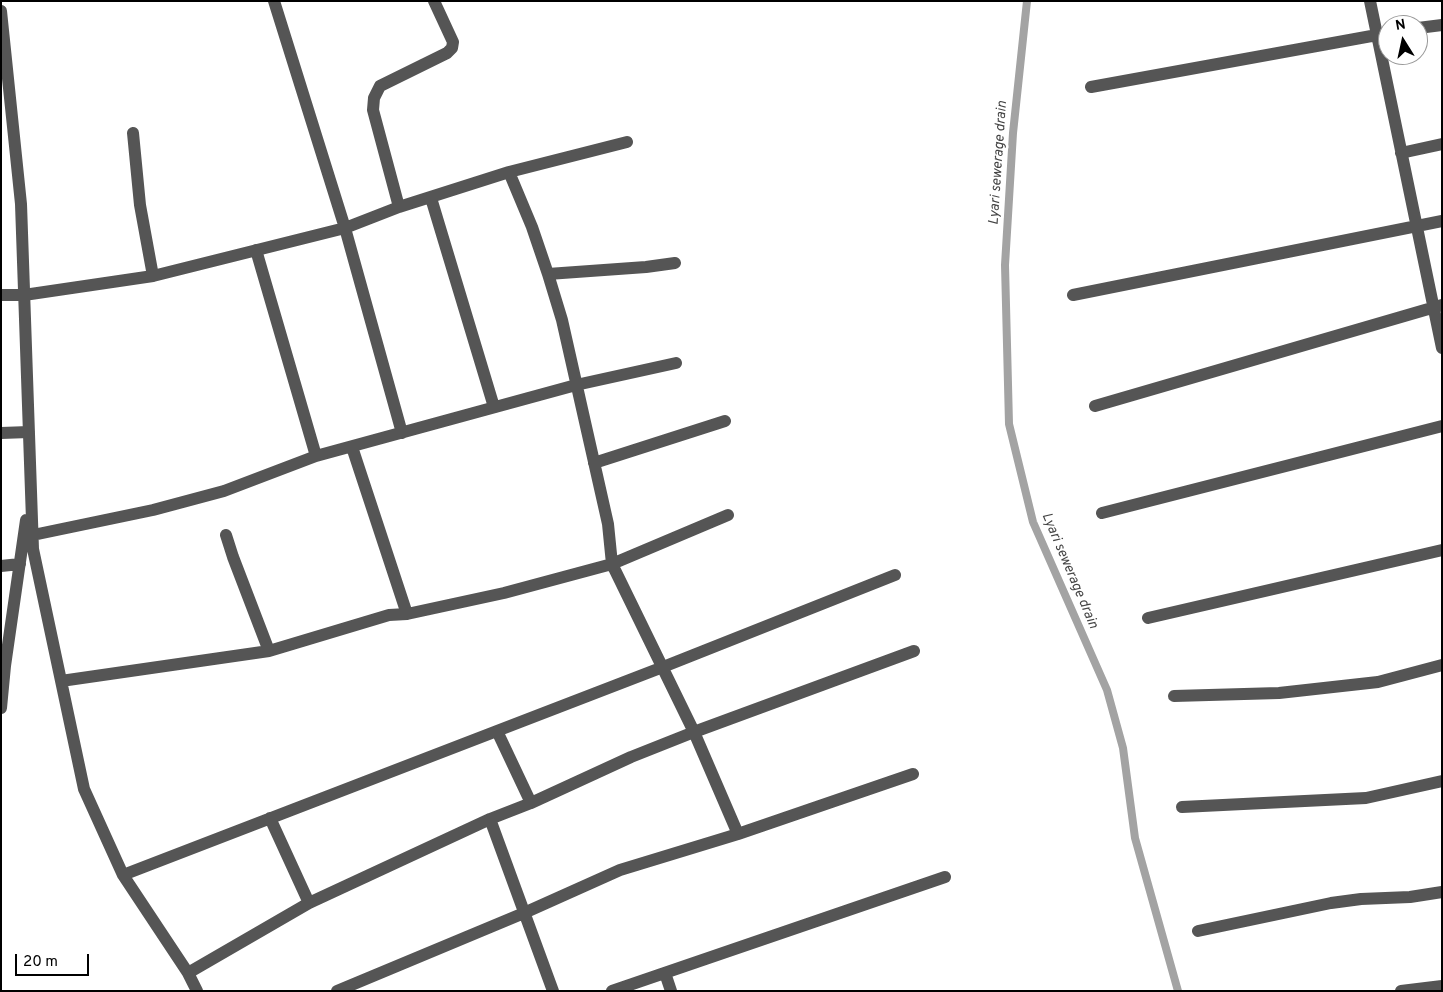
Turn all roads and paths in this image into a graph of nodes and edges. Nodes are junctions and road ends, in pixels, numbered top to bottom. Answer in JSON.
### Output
{"nodes":[{"id":1,"x":274,"y":1,"type":"edge"},
{"id":2,"x":434,"y":1,"type":"edge"},
{"id":3,"x":1370,"y":1,"type":"edge"},
{"id":4,"x":1,"y":11,"type":"edge"},
{"id":5,"x":1378,"y":23,"type":"edge"},
{"id":6,"x":1442,"y":25,"type":"edge"},
{"id":7,"x":1428,"y":27,"type":"edge"},
{"id":8,"x":1378,"y":35,"type":"edge"},
{"id":9,"x":1387,"y":65,"type":"edge"},
{"id":10,"x":1091,"y":87,"type":"dead end"},
{"id":11,"x":133,"y":133,"type":"dead end"},
{"id":12,"x":628,"y":142,"type":"dead end"},
{"id":13,"x":1442,"y":144,"type":"edge"},
{"id":14,"x":1401,"y":153,"type":"junction"},
{"id":15,"x":509,"y":172,"type":"junction"},
{"id":16,"x":430,"y":198,"type":"junction"},
{"id":17,"x":399,"y":208,"type":"junction"},
{"id":18,"x":1442,"y":221,"type":"edge"},
{"id":19,"x":1416,"y":226,"type":"junction"},
{"id":20,"x":345,"y":228,"type":"junction"},
{"id":21,"x":256,"y":250,"type":"junction"},
{"id":22,"x":675,"y":263,"type":"dead end"},
{"id":23,"x":548,"y":274,"type":"junction"},
{"id":24,"x":153,"y":276,"type":"junction"},
{"id":25,"x":1,"y":295,"type":"edge"},
{"id":26,"x":24,"y":295,"type":"junction"},
{"id":27,"x":1073,"y":295,"type":"dead end"},
{"id":28,"x":1437,"y":305,"type":"edge"},
{"id":29,"x":1442,"y":348,"type":"edge"},
{"id":30,"x":676,"y":363,"type":"dead end"},
{"id":31,"x":576,"y":385,"type":"junction"},
{"id":32,"x":1095,"y":406,"type":"dead end"},
{"id":33,"x":494,"y":407,"type":"junction"},
{"id":34,"x":725,"y":421,"type":"dead end"},
{"id":35,"x":1442,"y":426,"type":"edge"},
{"id":36,"x":29,"y":432,"type":"junction"},
{"id":37,"x":1,"y":433,"type":"edge"},
{"id":38,"x":402,"y":433,"type":"junction"},
{"id":39,"x":352,"y":447,"type":"junction"},
{"id":40,"x":316,"y":456,"type":"junction"},
{"id":41,"x":594,"y":463,"type":"junction"},
{"id":42,"x":31,"y":486,"type":"junction"},
{"id":43,"x":1102,"y":513,"type":"dead end"},
{"id":44,"x":728,"y":515,"type":"dead end"},
{"id":45,"x":33,"y":535,"type":"junction"},
{"id":46,"x":226,"y":535,"type":"dead end"},
{"id":47,"x":1442,"y":550,"type":"edge"},
{"id":48,"x":20,"y":564,"type":"junction"},
{"id":49,"x":612,"y":564,"type":"junction"},
{"id":50,"x":1,"y":566,"type":"edge"},
{"id":51,"x":895,"y":575,"type":"dead end"},
{"id":52,"x":407,"y":614,"type":"junction"},
{"id":53,"x":1148,"y":618,"type":"dead end"},
{"id":54,"x":269,"y":651,"type":"junction"},
{"id":55,"x":914,"y":651,"type":"dead end"},
{"id":56,"x":1442,"y":665,"type":"edge"},
{"id":57,"x":663,"y":666,"type":"junction"},
{"id":58,"x":61,"y":681,"type":"junction"},
{"id":59,"x":1174,"y":696,"type":"dead end"},
{"id":60,"x":1,"y":708,"type":"edge"},
{"id":61,"x":497,"y":730,"type":"junction"},
{"id":62,"x":694,"y":732,"type":"junction"},
{"id":63,"x":913,"y":774,"type":"dead end"},
{"id":64,"x":1442,"y":781,"type":"edge"},
{"id":65,"x":531,"y":803,"type":"junction"},
{"id":66,"x":1182,"y":807,"type":"dead end"},
{"id":67,"x":270,"y":818,"type":"junction"},
{"id":68,"x":490,"y":819,"type":"junction"},
{"id":69,"x":738,"y":834,"type":"junction"},
{"id":70,"x":123,"y":875,"type":"junction"},
{"id":71,"x":945,"y":877,"type":"dead end"},
{"id":72,"x":1442,"y":892,"type":"edge"},
{"id":73,"x":308,"y":903,"type":"junction"},
{"id":74,"x":524,"y":913,"type":"junction"},
{"id":75,"x":1198,"y":931,"type":"dead end"},
{"id":76,"x":188,"y":973,"type":"junction"},
{"id":77,"x":665,"y":973,"type":"junction"},
{"id":78,"x":1442,"y":986,"type":"edge"},
{"id":79,"x":197,"y":991,"type":"edge"},
{"id":80,"x":337,"y":991,"type":"edge"},
{"id":81,"x":553,"y":991,"type":"edge"},
{"id":82,"x":612,"y":991,"type":"edge"},
{"id":83,"x":671,"y":991,"type":"edge"},
{"id":84,"x":1400,"y":991,"type":"edge"}],
"edges":[{"from":1,"to":20,"type":"street"},
{"from":2,"to":17,"type":"street"},
{"from":3,"to":5,"type":"street"},
{"from":4,"to":26,"type":"street"},
{"from":6,"to":7,"type":"street"},
{"from":8,"to":10,"type":"street"},
{"from":9,"to":14,"type":"street"},
{"from":11,"to":24,"type":"street"},
{"from":12,"to":15,"type":"street"},
{"from":13,"to":14,"type":"street"},
{"from":14,"to":19,"type":"street"},
{"from":15,"to":16,"type":"street"},
{"from":15,"to":23,"type":"street"},
{"from":16,"to":17,"type":"street"},
{"from":16,"to":33,"type":"street"},
{"from":17,"to":20,"type":"street"},
{"from":18,"to":19,"type":"street"},
{"from":19,"to":27,"type":"street"},
{"from":19,"to":28,"type":"street"},
{"from":20,"to":21,"type":"street"},
{"from":20,"to":38,"type":"street"},
{"from":21,"to":24,"type":"street"},
{"from":21,"to":40,"type":"street"},
{"from":22,"to":23,"type":"street"},
{"from":23,"to":31,"type":"street"},
{"from":24,"to":26,"type":"street"},
{"from":25,"to":26,"type":"street"},
{"from":26,"to":36,"type":"street"},
{"from":28,"to":29,"type":"street"},
{"from":28,"to":32,"type":"street"},
{"from":30,"to":31,"type":"street"},
{"from":31,"to":33,"type":"street"},
{"from":31,"to":41,"type":"street"},
{"from":33,"to":38,"type":"street"},
{"from":34,"to":41,"type":"street"},
{"from":35,"to":43,"type":"street"},
{"from":36,"to":37,"type":"street"},
{"from":36,"to":42,"type":"street"},
{"from":38,"to":39,"type":"street"},
{"from":39,"to":40,"type":"street"},
{"from":39,"to":52,"type":"street"},
{"from":40,"to":45,"type":"street"},
{"from":41,"to":49,"type":"street"},
{"from":42,"to":45,"type":"street"},
{"from":42,"to":48,"type":"street"},
{"from":44,"to":49,"type":"street"},
{"from":45,"to":58,"type":"street"},
{"from":46,"to":54,"type":"street"},
{"from":47,"to":53,"type":"street"},
{"from":48,"to":50,"type":"street"},
{"from":48,"to":60,"type":"street"},
{"from":49,"to":52,"type":"street"},
{"from":49,"to":57,"type":"street"},
{"from":51,"to":57,"type":"street"},
{"from":52,"to":54,"type":"street"},
{"from":54,"to":58,"type":"street"},
{"from":55,"to":62,"type":"street"},
{"from":56,"to":59,"type":"street"},
{"from":57,"to":61,"type":"street"},
{"from":57,"to":62,"type":"street"},
{"from":58,"to":70,"type":"street"},
{"from":61,"to":65,"type":"street"},
{"from":61,"to":67,"type":"street"},
{"from":62,"to":65,"type":"street"},
{"from":62,"to":69,"type":"street"},
{"from":63,"to":69,"type":"street"},
{"from":64,"to":66,"type":"street"},
{"from":65,"to":68,"type":"street"},
{"from":67,"to":70,"type":"street"},
{"from":67,"to":73,"type":"street"},
{"from":68,"to":73,"type":"street"},
{"from":68,"to":74,"type":"street"},
{"from":69,"to":74,"type":"street"},
{"from":70,"to":76,"type":"street"},
{"from":71,"to":77,"type":"street"},
{"from":72,"to":75,"type":"street"},
{"from":73,"to":76,"type":"street"},
{"from":74,"to":80,"type":"street"},
{"from":74,"to":81,"type":"street"},
{"from":76,"to":79,"type":"street"},
{"from":77,"to":82,"type":"street"},
{"from":77,"to":83,"type":"street"},
{"from":78,"to":84,"type":"street"}]}
